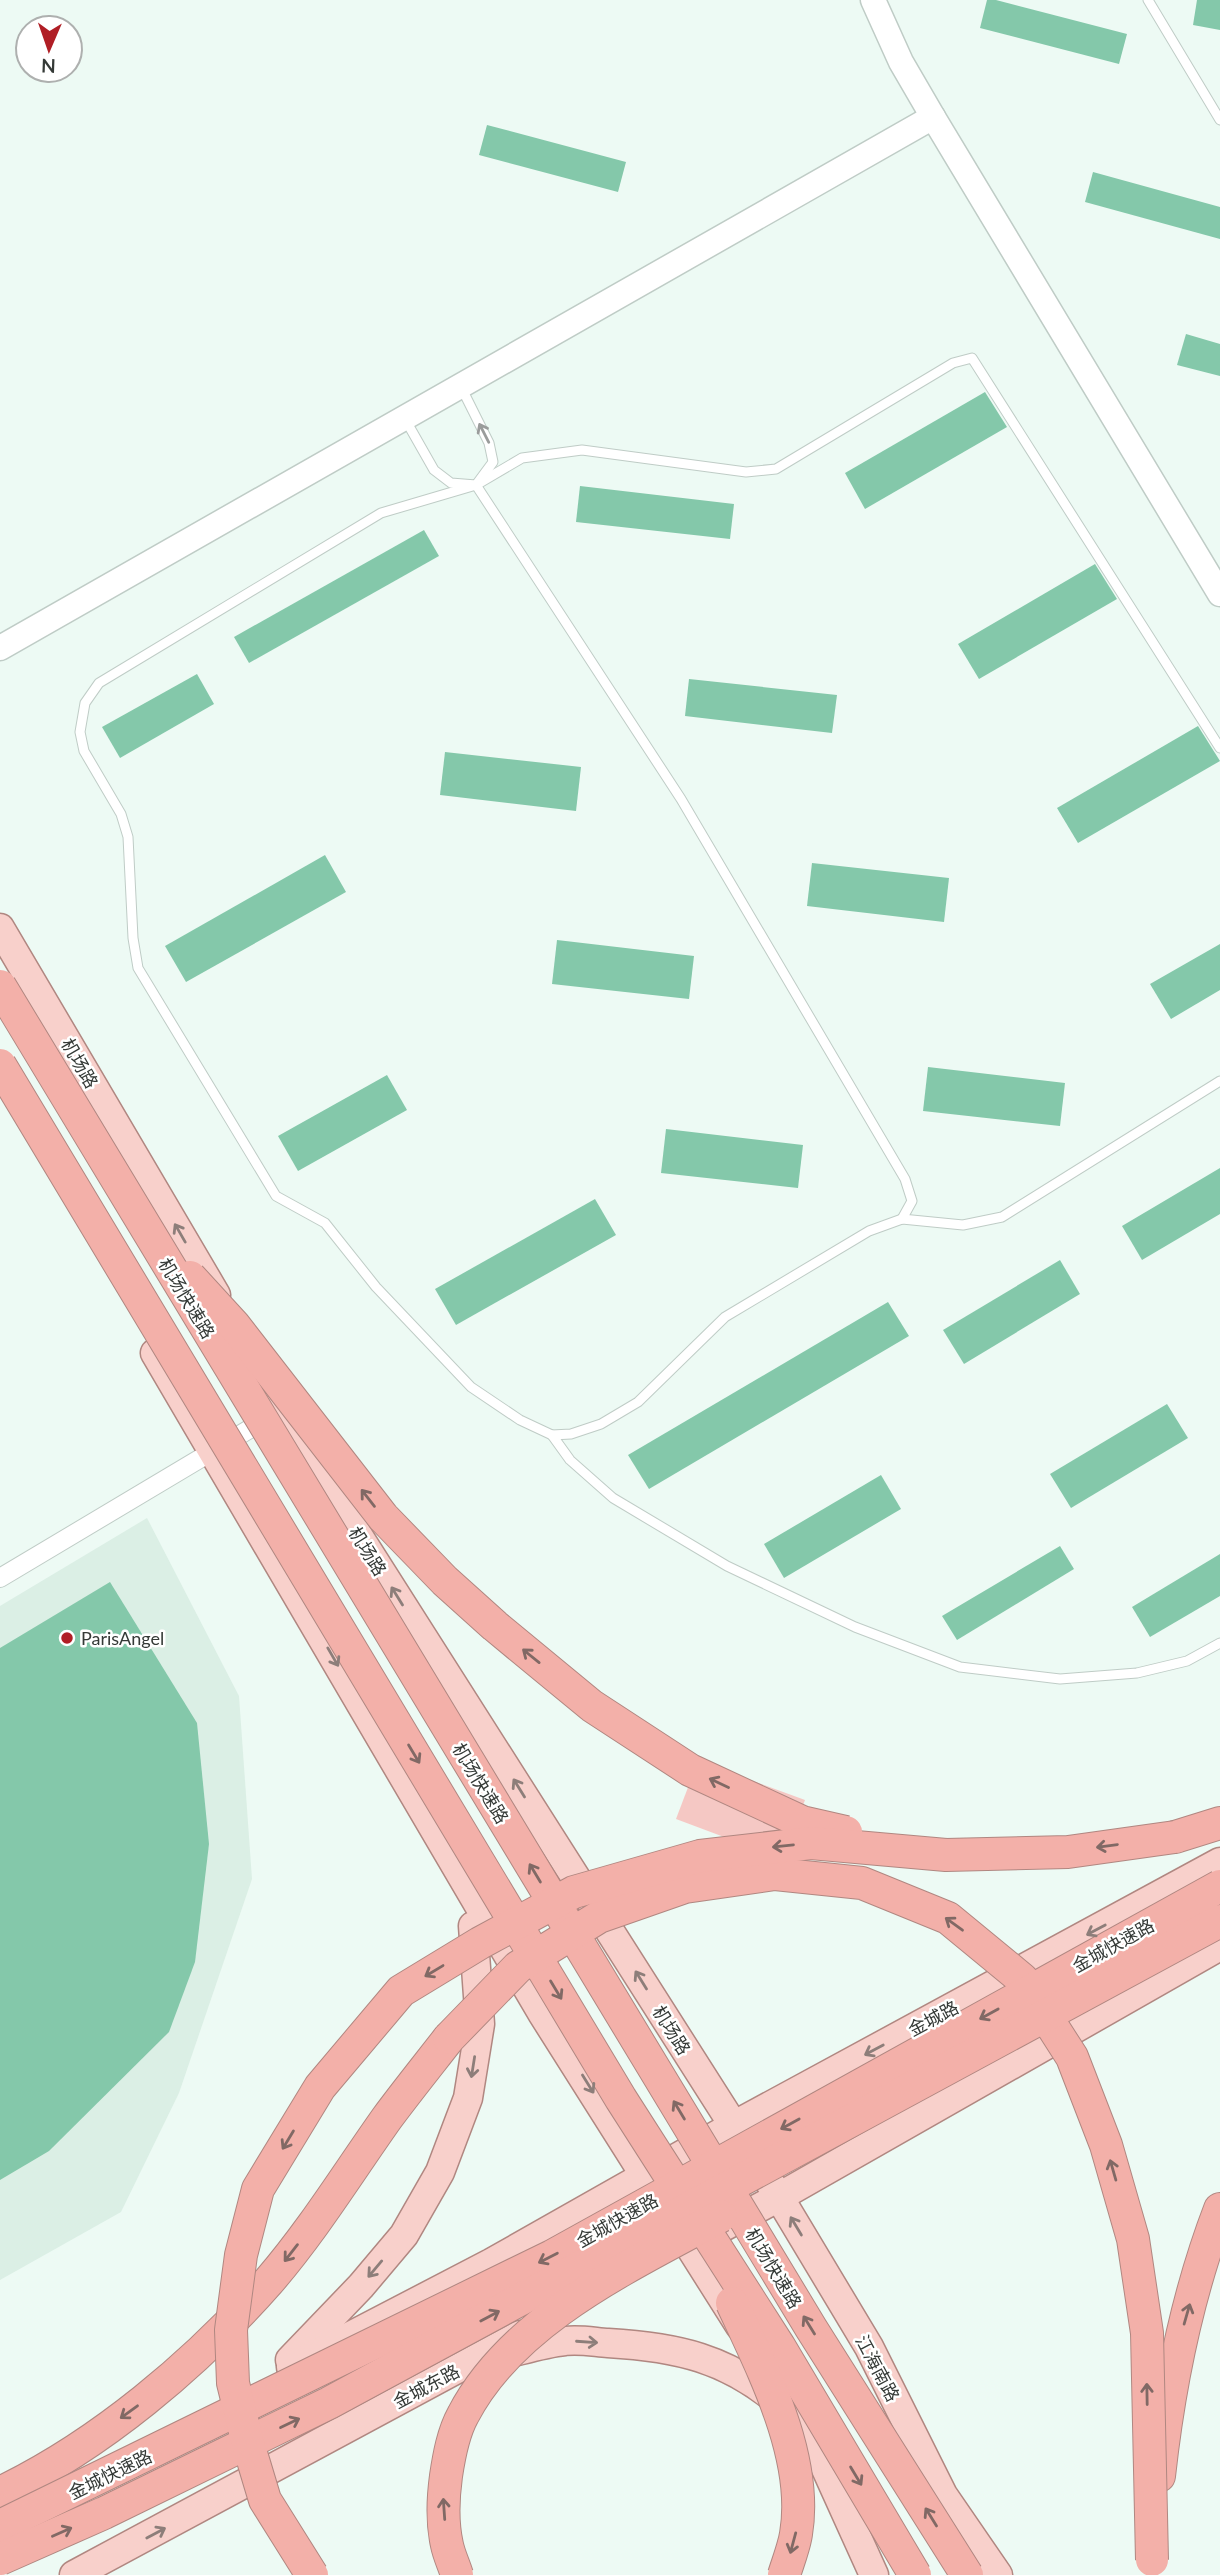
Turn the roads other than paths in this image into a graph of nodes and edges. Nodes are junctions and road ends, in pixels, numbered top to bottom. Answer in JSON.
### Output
{"nodes":[{"id":1,"x":873,"y":0,"type":"edge"},
{"id":2,"x":1148,"y":0,"type":"edge"},
{"id":3,"x":933,"y":117,"type":"junction"},
{"id":4,"x":1220,"y":120,"type":"edge"},
{"id":5,"x":460,"y":386,"type":"junction"},
{"id":6,"x":404,"y":418,"type":"junction"},
{"id":7,"x":476,"y":485,"type":"junction"},
{"id":8,"x":1220,"y":594,"type":"edge"},
{"id":9,"x":0,"y":648,"type":"edge"},
{"id":10,"x":1220,"y":748,"type":"edge"},
{"id":11,"x":0,"y":928,"type":"edge"},
{"id":12,"x":0,"y":986,"type":"edge"},
{"id":13,"x":0,"y":1065,"type":"edge"},
{"id":14,"x":1220,"y":1081,"type":"edge"},
{"id":15,"x":0,"y":1091,"type":"edge"},
{"id":16,"x":902,"y":1219,"type":"junction"},
{"id":17,"x":143,"y":1225,"type":"junction"},
{"id":18,"x":284,"y":1410,"type":"junction"},
{"id":19,"x":552,"y":1435,"type":"junction"},
{"id":20,"x":212,"y":1451,"type":"junction"},
{"id":21,"x":0,"y":1578,"type":"edge"},
{"id":22,"x":1220,"y":1643,"type":"edge"},
{"id":23,"x":1220,"y":1824,"type":"edge"},
{"id":24,"x":946,"y":1855,"type":"junction"},
{"id":25,"x":1220,"y":1862,"type":"edge"},
{"id":26,"x":462,"y":1879,"type":"junction"},
{"id":27,"x":1220,"y":1885,"type":"edge"},
{"id":28,"x":1220,"y":1923,"type":"edge"},
{"id":29,"x":1220,"y":1946,"type":"edge"},
{"id":30,"x":621,"y":2099,"type":"junction"},
{"id":31,"x":733,"y":2126,"type":"junction"},
{"id":32,"x":756,"y":2162,"type":"joint"},
{"id":33,"x":646,"y":2175,"type":"junction"},
{"id":34,"x":779,"y":2197,"type":"junction"},
{"id":35,"x":1220,"y":2209,"type":"edge"},
{"id":36,"x":689,"y":2245,"type":"junction"},
{"id":37,"x":472,"y":2362,"type":"junction"},
{"id":38,"x":277,"y":2374,"type":"junction"},
{"id":39,"x":797,"y":2417,"type":"junction"},
{"id":40,"x":0,"y":2493,"type":"edge"},
{"id":41,"x":0,"y":2512,"type":"edge"},
{"id":42,"x":0,"y":2526,"type":"edge"},
{"id":43,"x":0,"y":2559,"type":"edge"},
{"id":44,"x":1152,"y":2568,"type":"edge"},
{"id":45,"x":74,"y":2575,"type":"edge"},
{"id":46,"x":312,"y":2575,"type":"edge"},
{"id":47,"x":457,"y":2575,"type":"edge"},
{"id":48,"x":784,"y":2575,"type":"edge"},
{"id":49,"x":874,"y":2575,"type":"edge"},
{"id":50,"x":915,"y":2575,"type":"edge"},
{"id":51,"x":967,"y":2575,"type":"edge"},
{"id":52,"x":998,"y":2575,"type":"edge"}],
"edges":[{"from":1,"to":3,"type":"street"},
{"from":2,"to":4,"type":"lane"},
{"from":3,"to":5,"type":"street"},
{"from":3,"to":8,"type":"street"},
{"from":5,"to":6,"type":"street"},
{"from":7,"to":5,"type":"lane","one_way":true},
{"from":6,"to":7,"type":"lane"},
{"from":6,"to":9,"type":"street"},
{"from":7,"to":10,"type":"lane"},
{"from":7,"to":16,"type":"lane"},
{"from":7,"to":19,"type":"lane"},
{"from":18,"to":11,"type":"main road","name":"机场路","one_way":true},
{"from":12,"to":17,"type":"highway","name":"机场快速路","bridge":true},
{"from":13,"to":30,"type":"highway","name":"机场快速路","one_way":true,"bridge":true},
{"from":14,"to":16,"type":"lane"},
{"from":15,"to":20,"type":"main road"},
{"from":16,"to":19,"type":"lane"},
{"from":24,"to":17,"type":"highway","one_way":true,"bridge":true},
{"from":51,"to":17,"type":"highway","name":"机场快速路","one_way":true,"bridge":true},
{"from":18,"to":20,"type":"street"},
{"from":31,"to":18,"type":"main road","name":"机场路","one_way":true},
{"from":19,"to":22,"type":"lane"},
{"from":20,"to":21,"type":"street"},
{"from":20,"to":26,"type":"main road","one_way":true},
{"from":23,"to":24,"type":"highway","one_way":true,"bridge":true},
{"from":24,"to":46,"type":"highway","one_way":true,"bridge":true},
{"from":25,"to":31,"type":"main road","name":"金城路","one_way":true},
{"from":26,"to":33,"type":"main road","one_way":true},
{"from":26,"to":38,"type":"main road","one_way":true},
{"from":27,"to":42,"type":"highway","name":"金城快速路","one_way":true,"bridge":true},
{"from":43,"to":28,"type":"highway","name":"金城快速路","one_way":true,"bridge":true},
{"from":47,"to":28,"type":"highway","one_way":true,"bridge":true},
{"from":29,"to":34,"type":"main road"},
{"from":30,"to":48,"type":"highway","one_way":true,"bridge":true},
{"from":30,"to":50,"type":"highway","name":"机场快速路","one_way":true,"bridge":true},
{"from":31,"to":32,"type":"main road","name":"机场路"},
{"from":31,"to":33,"type":"main road","name":"金城路"},
{"from":32,"to":34,"type":"main road","name":"江海南路"},
{"from":33,"to":36,"type":"main road"},
{"from":33,"to":38,"type":"main road"},
{"from":34,"to":36,"type":"main road","name":"金城东路"},
{"from":52,"to":34,"type":"main road","name":"江海南路","one_way":true},
{"from":44,"to":35,"type":"highway","one_way":true,"bridge":true},
{"from":36,"to":37,"type":"main road","name":"金城东路"},
{"from":36,"to":39,"type":"main road"},
{"from":37,"to":39,"type":"main road","one_way":true},
{"from":45,"to":37,"type":"main road","name":"金城东路","one_way":true},
{"from":38,"to":41,"type":"main road"},
{"from":39,"to":49,"type":"main road"},
{"from":44,"to":40,"type":"highway","one_way":true,"bridge":true}]}
